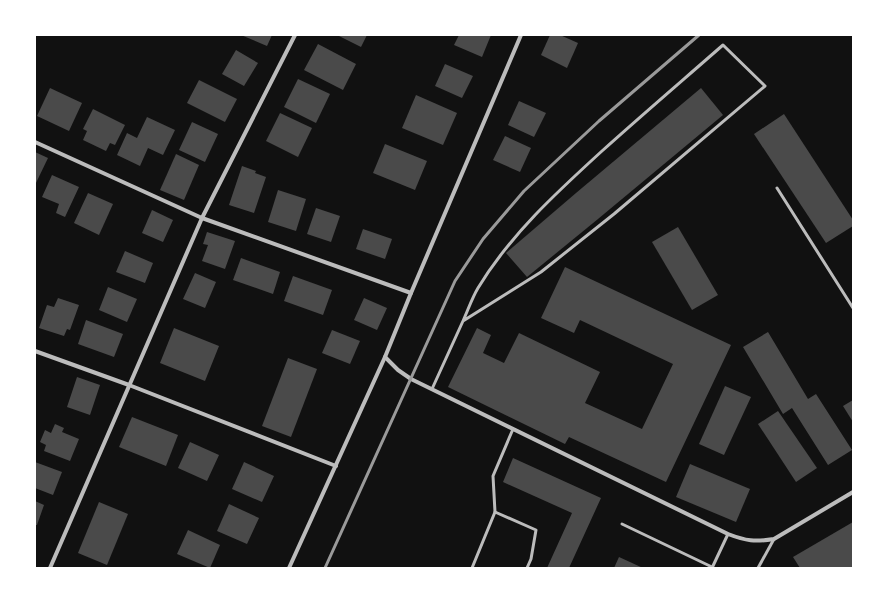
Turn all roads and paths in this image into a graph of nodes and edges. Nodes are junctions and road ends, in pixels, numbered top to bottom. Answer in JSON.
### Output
{"nodes":[{"id":1,"x":295,"y":35,"type":"edge"},
{"id":2,"x":521,"y":35,"type":"edge"},
{"id":3,"x":35,"y":142,"type":"edge"},
{"id":4,"x":777,"y":188,"type":"dead end"},
{"id":5,"x":202,"y":218,"type":"junction"},
{"id":6,"x":411,"y":293,"type":"junction"},
{"id":7,"x":853,"y":308,"type":"edge"},
{"id":8,"x":463,"y":321,"type":"junction"},
{"id":9,"x":35,"y":351,"type":"edge"},
{"id":10,"x":385,"y":357,"type":"junction"},
{"id":11,"x":129,"y":385,"type":"junction"},
{"id":12,"x":432,"y":389,"type":"junction"},
{"id":13,"x":513,"y":429,"type":"junction"},
{"id":14,"x":336,"y":466,"type":"junction"},
{"id":15,"x":853,"y":492,"type":"edge"},
{"id":16,"x":495,"y":512,"type":"junction"},
{"id":17,"x":622,"y":524,"type":"dead end"},
{"id":18,"x":728,"y":534,"type":"junction"},
{"id":19,"x":774,"y":539,"type":"junction"},
{"id":20,"x":712,"y":567,"type":"edge"},
{"id":21,"x":50,"y":568,"type":"edge"},
{"id":22,"x":289,"y":568,"type":"edge"},
{"id":23,"x":472,"y":568,"type":"edge"},
{"id":24,"x":528,"y":568,"type":"edge"},
{"id":25,"x":758,"y":568,"type":"edge"}],
"edges":[{"from":1,"to":5,"type":"street"},
{"from":2,"to":6,"type":"street"},
{"from":3,"to":5,"type":"street"},
{"from":4,"to":7,"type":"lane"},
{"from":5,"to":6,"type":"street"},
{"from":5,"to":11,"type":"street"},
{"from":6,"to":10,"type":"street"},
{"from":8,"to":8,"type":"lane"},
{"from":8,"to":12,"type":"lane"},
{"from":9,"to":11,"type":"street"},
{"from":10,"to":12,"type":"street"},
{"from":10,"to":14,"type":"street"},
{"from":11,"to":14,"type":"street"},
{"from":11,"to":21,"type":"street"},
{"from":12,"to":13,"type":"street"},
{"from":13,"to":16,"type":"lane"},
{"from":13,"to":18,"type":"street"},
{"from":14,"to":22,"type":"street"},
{"from":15,"to":19,"type":"street"},
{"from":16,"to":23,"type":"lane"},
{"from":16,"to":24,"type":"lane"},
{"from":17,"to":20,"type":"lane"},
{"from":18,"to":19,"type":"street"},
{"from":18,"to":20,"type":"lane"},
{"from":19,"to":25,"type":"lane"}]}
